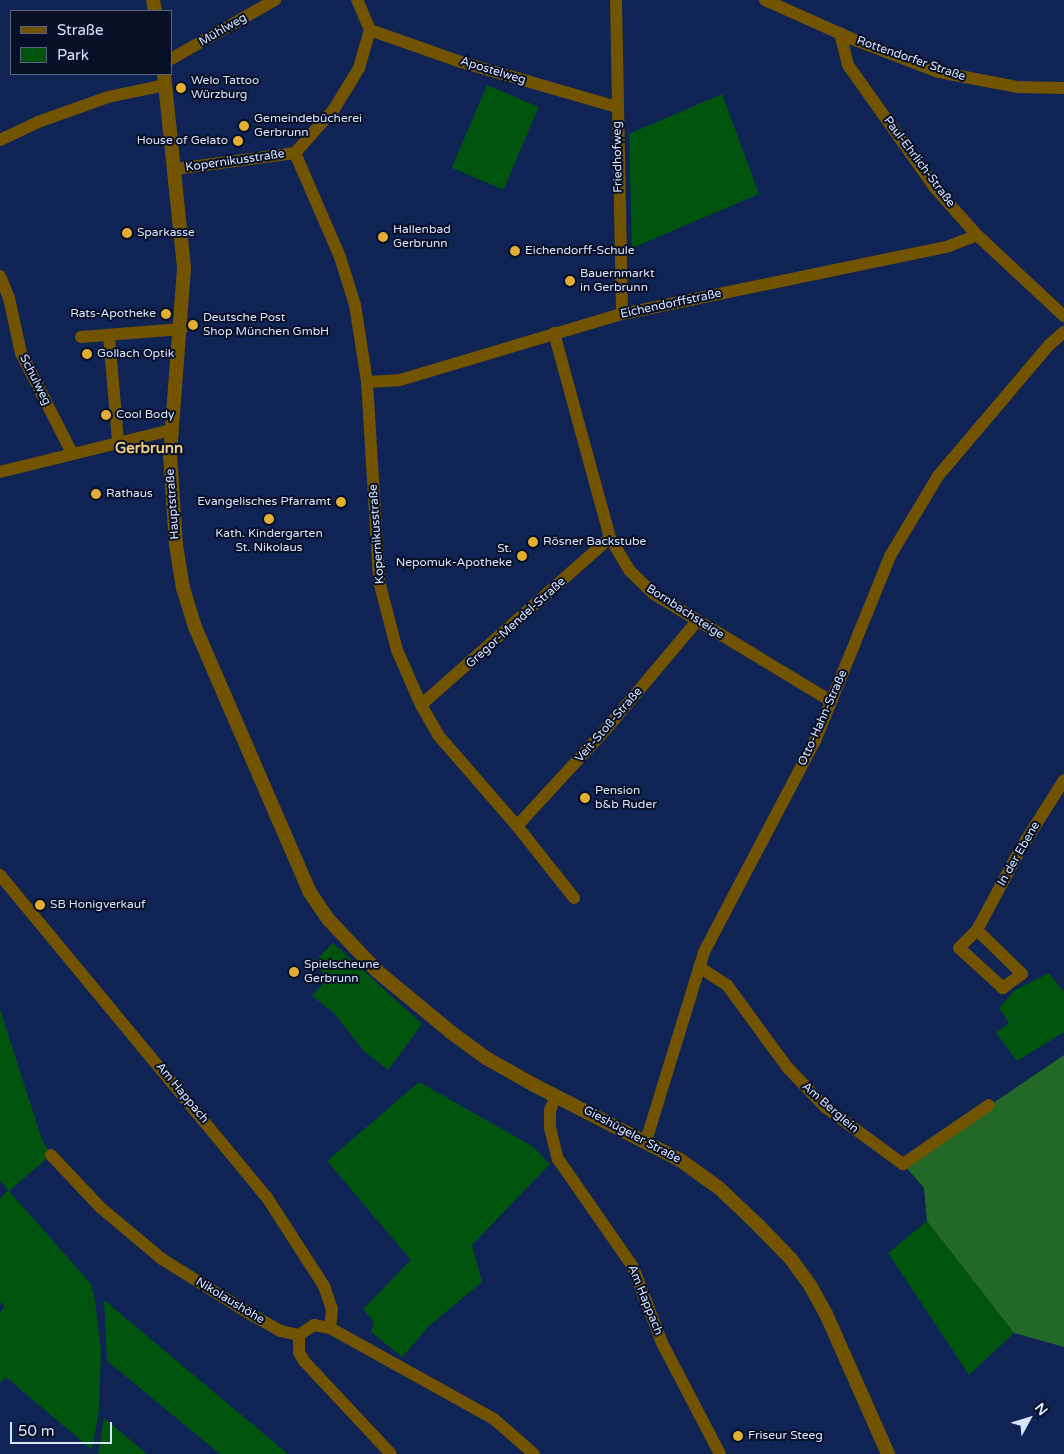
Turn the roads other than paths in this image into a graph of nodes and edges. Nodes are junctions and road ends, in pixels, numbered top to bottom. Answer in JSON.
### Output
{"nodes":[{"id":1,"x":275,"y":0,"type":"edge"},
{"id":2,"x":357,"y":0,"type":"edge"},
{"id":3,"x":616,"y":0,"type":"edge"},
{"id":4,"x":765,"y":0,"type":"edge"},
{"id":5,"x":795,"y":0,"type":"edge"},
{"id":6,"x":799,"y":14,"type":"junction"},
{"id":7,"x":370,"y":30,"type":"junction"},
{"id":8,"x":840,"y":33,"type":"junction"},
{"id":9,"x":172,"y":58,"type":"edge"},
{"id":10,"x":165,"y":79,"type":"edge"},
{"id":11,"x":1064,"y":88,"type":"edge"},
{"id":12,"x":617,"y":107,"type":"junction"},
{"id":13,"x":0,"y":140,"type":"edge"},
{"id":14,"x":295,"y":153,"type":"junction"},
{"id":15,"x":175,"y":169,"type":"junction"},
{"id":16,"x":977,"y":234,"type":"junction"},
{"id":17,"x":0,"y":276,"type":"edge"},
{"id":18,"x":622,"y":314,"type":"junction"},
{"id":19,"x":1064,"y":316,"type":"edge"},
{"id":20,"x":182,"y":329,"type":"junction"},
{"id":21,"x":1064,"y":332,"type":"edge"},
{"id":22,"x":554,"y":333,"type":"junction"},
{"id":23,"x":109,"y":336,"type":"junction"},
{"id":24,"x":81,"y":337,"type":"dead end"},
{"id":25,"x":367,"y":382,"type":"junction"},
{"id":26,"x":170,"y":430,"type":"junction"},
{"id":27,"x":118,"y":440,"type":"junction"},
{"id":28,"x":72,"y":453,"type":"junction"},
{"id":29,"x":0,"y":472,"type":"edge"},
{"id":30,"x":610,"y":538,"type":"junction"},
{"id":31,"x":697,"y":621,"type":"junction"},
{"id":32,"x":831,"y":701,"type":"junction"},
{"id":33,"x":421,"y":705,"type":"junction"},
{"id":34,"x":1064,"y":780,"type":"edge"},
{"id":35,"x":518,"y":826,"type":"junction"},
{"id":36,"x":0,"y":875,"type":"edge"},
{"id":37,"x":574,"y":898,"type":"dead end"},
{"id":38,"x":319,"y":907,"type":"joint"},
{"id":39,"x":977,"y":930,"type":"junction"},
{"id":40,"x":698,"y":967,"type":"junction"},
{"id":41,"x":556,"y":1096,"type":"junction"},
{"id":42,"x":989,"y":1105,"type":"dead end"},
{"id":43,"x":646,"y":1141,"type":"junction"},
{"id":44,"x":51,"y":1155,"type":"dead end"},
{"id":45,"x":330,"y":1328,"type":"junction"},
{"id":46,"x":299,"y":1335,"type":"junction"},
{"id":47,"x":391,"y":1454,"type":"edge"},
{"id":48,"x":534,"y":1454,"type":"edge"},
{"id":49,"x":720,"y":1454,"type":"edge"},
{"id":50,"x":888,"y":1454,"type":"edge"}],
"edges":[{"from":1,"to":9,"type":"street","name":"Mühlweg"},
{"from":2,"to":7,"type":"street"},
{"from":3,"to":12,"type":"street","name":"Friedhofweg"},
{"from":4,"to":6,"type":"street","name":"Rottendorfer Straße"},
{"from":5,"to":6,"type":"street"},
{"from":6,"to":8,"type":"street","name":"Rottendorfer Straße"},
{"from":7,"to":12,"type":"street","name":"Apostelweg"},
{"from":7,"to":14,"type":"street","name":"Kopernikusstraße"},
{"from":8,"to":11,"type":"street","name":"Rottendorfer Straße"},
{"from":8,"to":16,"type":"street","name":"Paul-Ehrlich-Straße"},
{"from":10,"to":13,"type":"street"},
{"from":10,"to":15,"type":"street","name":"Hauptstraße"},
{"from":12,"to":18,"type":"street","name":"Friedhofweg"},
{"from":14,"to":15,"type":"street","name":"Kopernikusstraße"},
{"from":14,"to":25,"type":"street","name":"Kopernikusstraße"},
{"from":15,"to":20,"type":"street","name":"Hauptstraße"},
{"from":16,"to":18,"type":"street","name":"Eichendorffstraße"},
{"from":16,"to":19,"type":"street","name":"Paul-Ehrlich-Straße"},
{"from":17,"to":28,"type":"street","name":"Schulweg"},
{"from":18,"to":22,"type":"street","name":"Eichendorffstraße"},
{"from":20,"to":23,"type":"street"},
{"from":20,"to":26,"type":"street","name":"Hauptstraße"},
{"from":21,"to":32,"type":"street","name":"Otto-Hahn-Straße"},
{"from":22,"to":25,"type":"street","name":"Eichendorffstraße"},
{"from":22,"to":30,"type":"street","name":"Bornbachsteige"},
{"from":23,"to":24,"type":"street"},
{"from":23,"to":27,"type":"street"},
{"from":25,"to":33,"type":"street","name":"Kopernikusstraße"},
{"from":26,"to":27,"type":"street"},
{"from":26,"to":38,"type":"street","name":"Hauptstraße"},
{"from":27,"to":28,"type":"street"},
{"from":28,"to":29,"type":"street"},
{"from":30,"to":31,"type":"street","name":"Bornbachsteige"},
{"from":30,"to":33,"type":"street","name":"Gregor-Mendel-Straße"},
{"from":31,"to":32,"type":"street","name":"Bornbachsteige"},
{"from":31,"to":35,"type":"street","name":"Veit-Stoß-Straße"},
{"from":32,"to":40,"type":"street","name":"Otto-Hahn-Straße"},
{"from":33,"to":35,"type":"street","name":"Kopernikusstraße"},
{"from":34,"to":39,"type":"street","name":"In der Ebene"},
{"from":35,"to":37,"type":"street","name":"Kopernikusstraße"},
{"from":36,"to":45,"type":"street","name":"Am Happach"},
{"from":38,"to":41,"type":"street","name":"Gieshügeler Straße"},
{"from":39,"to":39,"type":"street","name":"In der Ebene"},
{"from":40,"to":42,"type":"street","name":"Am Berglein"},
{"from":40,"to":43,"type":"street","name":"Otto-Hahn-Straße"},
{"from":41,"to":43,"type":"street","name":"Gieshügeler Straße"},
{"from":41,"to":49,"type":"street","name":"Am Happach"},
{"from":43,"to":50,"type":"street","name":"Gieshügeler Straße"},
{"from":44,"to":46,"type":"street","name":"Nikolaushöhe"},
{"from":45,"to":46,"type":"street"},
{"from":45,"to":48,"type":"street"},
{"from":46,"to":47,"type":"street"}]}
